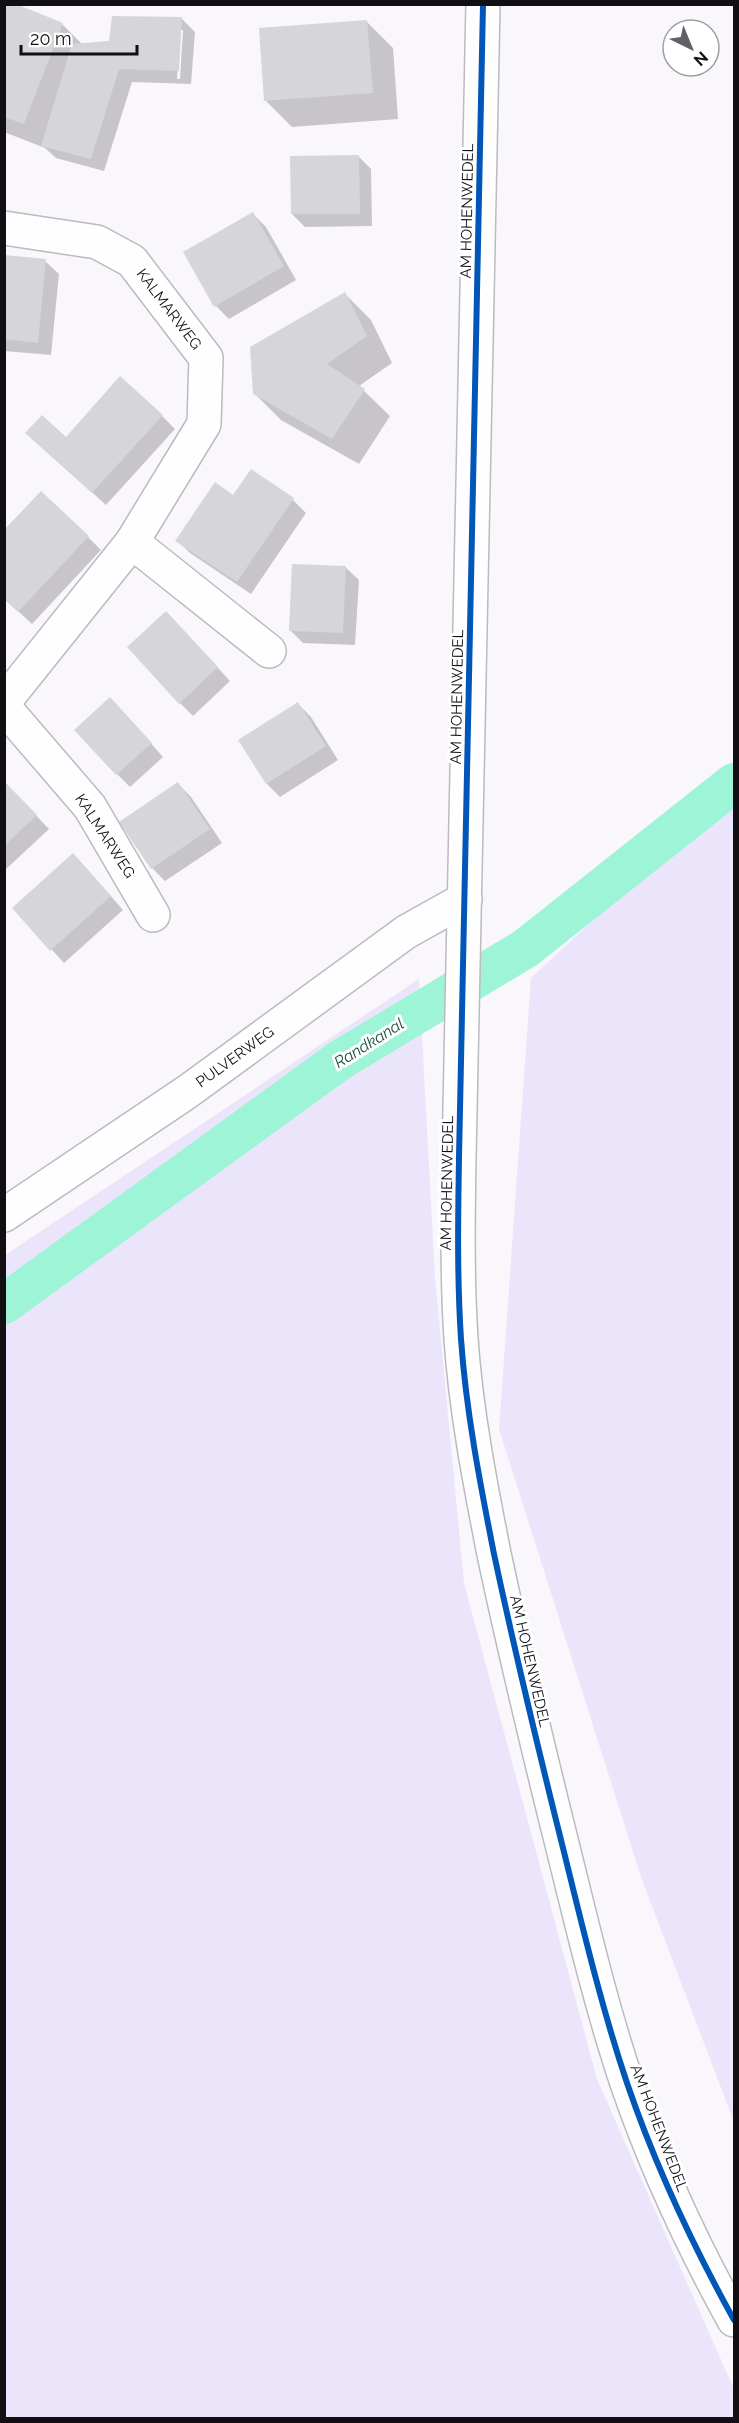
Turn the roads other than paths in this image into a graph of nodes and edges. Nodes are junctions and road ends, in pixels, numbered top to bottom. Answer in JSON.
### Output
{"nodes":[{"id":1,"x":483,"y":4,"type":"edge"},
{"id":2,"x":4,"y":228,"type":"edge"},
{"id":3,"x":132,"y":542,"type":"junction"},
{"id":4,"x":269,"y":651,"type":"dead end"},
{"id":5,"x":4,"y":702,"type":"edge"},
{"id":6,"x":4,"y":707,"type":"edge"},
{"id":7,"x":465,"y":898,"type":"junction"},
{"id":8,"x":153,"y":915,"type":"dead end"},
{"id":9,"x":4,"y":1215,"type":"edge"},
{"id":10,"x":735,"y":2320,"type":"edge"}],
"edges":[{"from":1,"to":7,"type":"street","name":"AM HOHENWEDEL"},
{"from":2,"to":3,"type":"street","name":"KALMARWEG"},
{"from":3,"to":4,"type":"street"},
{"from":3,"to":5,"type":"street","name":"KALMARWEG"},
{"from":6,"to":8,"type":"street","name":"KALMARWEG"},
{"from":7,"to":9,"type":"street","name":"PULVERWEG"},
{"from":7,"to":10,"type":"street","name":"AM HOHENWEDEL"}]}
